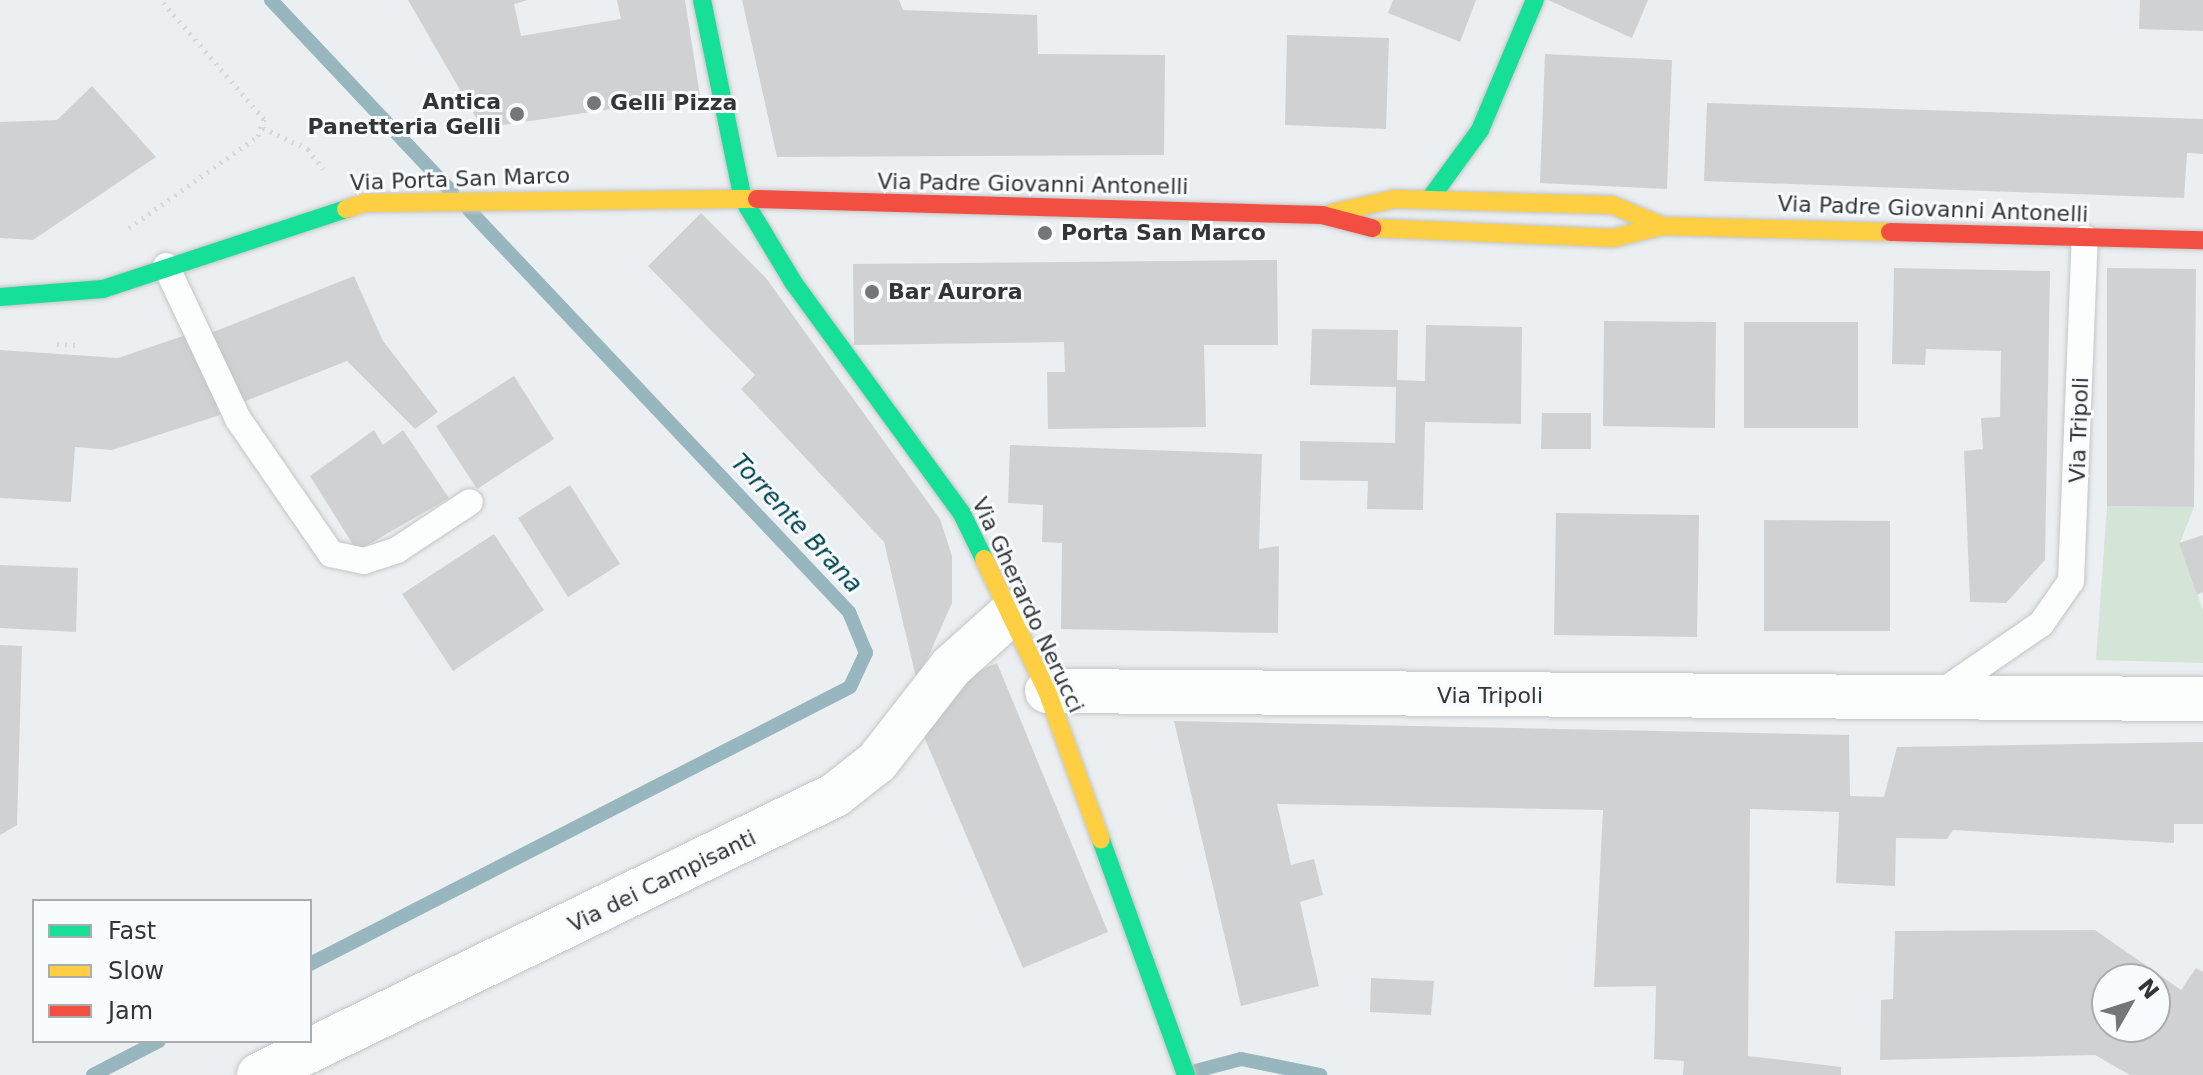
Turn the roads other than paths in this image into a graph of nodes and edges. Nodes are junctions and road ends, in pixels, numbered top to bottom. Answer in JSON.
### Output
{"nodes":[{"id":1,"x":702,"y":0,"type":"edge"},
{"id":2,"x":1535,"y":0,"type":"edge"},
{"id":3,"x":743,"y":199,"type":"junction"},
{"id":4,"x":1429,"y":200,"type":"junction"},
{"id":5,"x":1322,"y":215,"type":"junction"},
{"id":6,"x":1663,"y":226,"type":"junction"},
{"id":7,"x":2085,"y":238,"type":"junction"},
{"id":8,"x":2203,"y":240,"type":"edge"},
{"id":9,"x":166,"y":266,"type":"junction"},
{"id":10,"x":0,"y":297,"type":"edge"},
{"id":11,"x":470,"y":502,"type":"dead end"},
{"id":12,"x":1011,"y":613,"type":"junction"},
{"id":13,"x":1047,"y":691,"type":"junction"},
{"id":14,"x":1932,"y":699,"type":"junction"},
{"id":15,"x":2203,"y":699,"type":"edge"},
{"id":16,"x":259,"y":1075,"type":"edge"},
{"id":17,"x":1186,"y":1075,"type":"edge"}],
"edges":[{"from":1,"to":3,"type":"street","name":"Via Gherardo Nerucci"},
{"from":2,"to":4,"type":"street"},
{"from":3,"to":5,"type":"street","name":"Via Padre Giovanni Antonelli"},
{"from":3,"to":9,"type":"street","name":"Via Porta San Marco"},
{"from":3,"to":12,"type":"street","name":"Via Gherardo Nerucci"},
{"from":4,"to":5,"type":"street"},
{"from":4,"to":6,"type":"street"},
{"from":5,"to":6,"type":"street"},
{"from":6,"to":7,"type":"street","name":"Via Padre Giovanni Antonelli"},
{"from":7,"to":8,"type":"street","name":"Via Padre Giovanni Antonelli"},
{"from":7,"to":14,"type":"lane","name":"Via Tripoli"},
{"from":9,"to":10,"type":"street","name":"Via Porta San Marco"},
{"from":9,"to":11,"type":"lane"},
{"from":12,"to":13,"type":"street","name":"Via Gherardo Nerucci"},
{"from":12,"to":16,"type":"street","name":"Via dei Campisanti"},
{"from":13,"to":14,"type":"street","name":"Via Tripoli"},
{"from":13,"to":17,"type":"street","name":"Via Gherardo Nerucci"},
{"from":14,"to":15,"type":"street","name":"Via Tripoli"}]}
